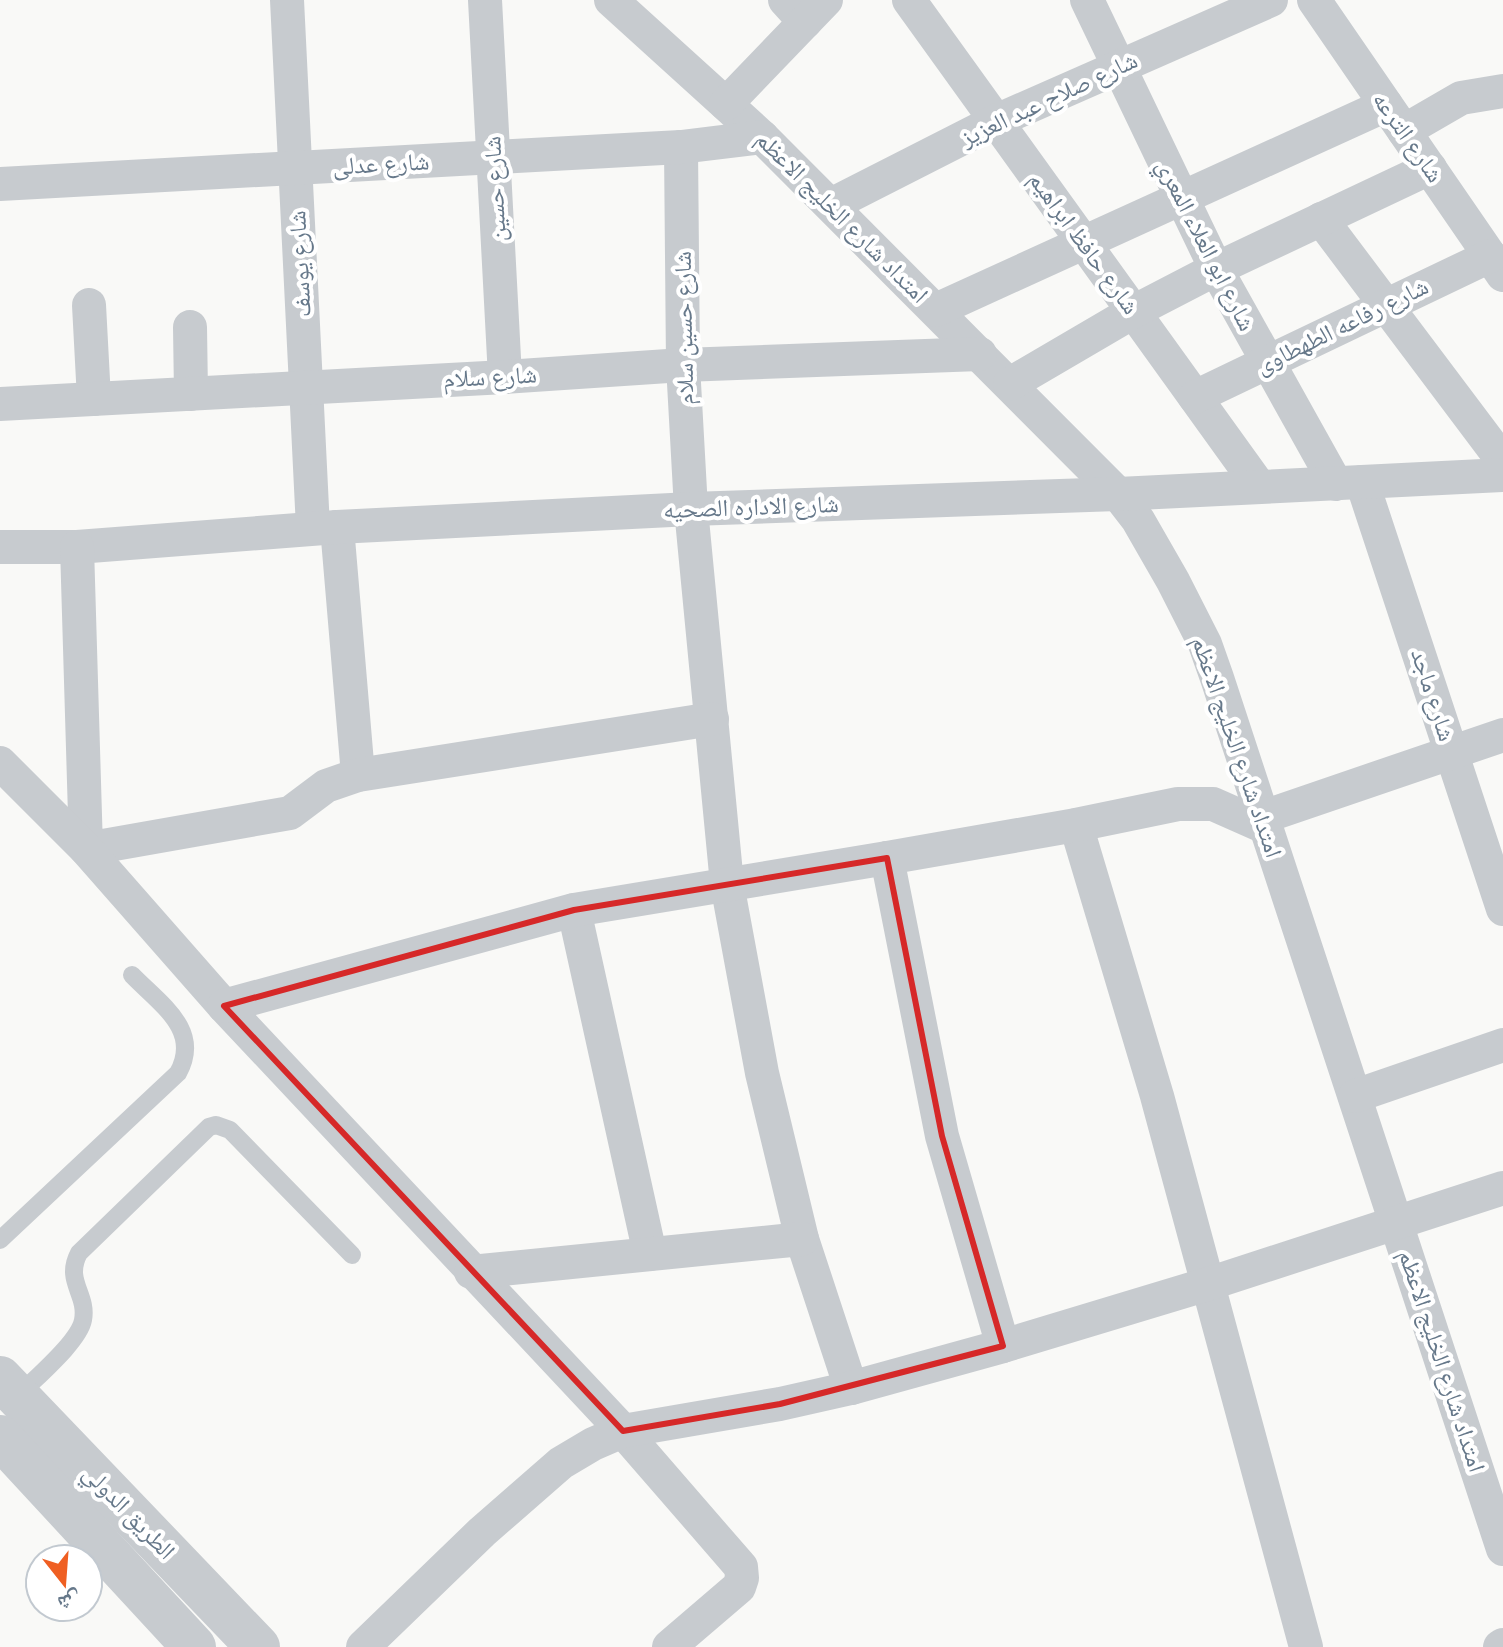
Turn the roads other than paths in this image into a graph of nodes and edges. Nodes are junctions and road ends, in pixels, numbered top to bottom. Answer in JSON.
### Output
{"nodes":[{"id":1,"x":287,"y":0,"type":"edge"},
{"id":2,"x":485,"y":0,"type":"edge"},
{"id":3,"x":611,"y":0,"type":"edge"},
{"id":4,"x":1087,"y":0,"type":"edge"},
{"id":5,"x":1271,"y":0,"type":"edge"},
{"id":6,"x":1314,"y":0,"type":"edge"},
{"id":7,"x":911,"y":1,"type":"edge"},
{"id":8,"x":805,"y":7,"type":"edge"},
{"id":9,"x":1116,"y":66,"type":"junction"},
{"id":10,"x":1503,"y":91,"type":"edge"},
{"id":11,"x":726,"y":104,"type":"junction"},
{"id":12,"x":1395,"y":118,"type":"junction"},
{"id":13,"x":996,"y":121,"type":"junction"},
{"id":14,"x":762,"y":137,"type":"junction"},
{"id":15,"x":681,"y":147,"type":"junction"},
{"id":16,"x":494,"y":159,"type":"junction"},
{"id":17,"x":1430,"y":168,"type":"junction"},
{"id":18,"x":295,"y":169,"type":"junction"},
{"id":19,"x":0,"y":184,"type":"edge"},
{"id":20,"x":1180,"y":197,"type":"junction"},
{"id":21,"x":831,"y":205,"type":"junction"},
{"id":22,"x":1321,"y":219,"type":"junction"},
{"id":23,"x":1083,"y":242,"type":"junction"},
{"id":24,"x":1496,"y":265,"type":"edge"},
{"id":25,"x":1216,"y":269,"type":"junction"},
{"id":26,"x":89,"y":305,"type":"dead end"},
{"id":27,"x":1386,"y":305,"type":"junction"},
{"id":28,"x":936,"y":310,"type":"junction"},
{"id":29,"x":1133,"y":312,"type":"junction"},
{"id":30,"x":190,"y":327,"type":"dead end"},
{"id":31,"x":980,"y":354,"type":"junction"},
{"id":32,"x":1268,"y":362,"type":"junction"},
{"id":33,"x":683,"y":365,"type":"junction"},
{"id":34,"x":505,"y":377,"type":"junction"},
{"id":35,"x":1010,"y":384,"type":"junction"},
{"id":36,"x":306,"y":388,"type":"junction"},
{"id":37,"x":191,"y":394,"type":"junction"},
{"id":38,"x":1195,"y":397,"type":"junction"},
{"id":39,"x":94,"y":399,"type":"junction"},
{"id":40,"x":0,"y":404,"type":"edge"},
{"id":41,"x":1503,"y":461,"type":"edge"},
{"id":42,"x":1503,"y":475,"type":"edge"},
{"id":43,"x":1349,"y":483,"type":"junction"},
{"id":44,"x":1259,"y":486,"type":"junction"},
{"id":45,"x":1118,"y":494,"type":"junction"},
{"id":46,"x":691,"y":509,"type":"junction"},
{"id":47,"x":325,"y":528,"type":"junction"},
{"id":48,"x":0,"y":547,"type":"edge"},
{"id":49,"x":77,"y":547,"type":"junction"},
{"id":50,"x":712,"y":719,"type":"junction"},
{"id":51,"x":1503,"y":735,"type":"edge"},
{"id":52,"x":1451,"y":752,"type":"junction"},
{"id":53,"x":0,"y":763,"type":"edge"},
{"id":54,"x":358,"y":775,"type":"junction"},
{"id":55,"x":1264,"y":822,"type":"junction"},
{"id":56,"x":1076,"y":825,"type":"junction"},
{"id":57,"x":86,"y":849,"type":"junction"},
{"id":58,"x":887,"y":858,"type":"junction"},
{"id":59,"x":727,"y":884,"type":"junction"},
{"id":60,"x":1503,"y":909,"type":"edge"},
{"id":61,"x":574,"y":910,"type":"junction"},
{"id":62,"x":132,"y":975,"type":"dead end"},
{"id":63,"x":224,"y":1006,"type":"junction"},
{"id":64,"x":1503,"y":1045,"type":"edge"},
{"id":65,"x":1355,"y":1096,"type":"junction"},
{"id":66,"x":1503,"y":1188,"type":"edge"},
{"id":67,"x":1397,"y":1224,"type":"junction"},
{"id":68,"x":802,"y":1239,"type":"junction"},
{"id":69,"x":0,"y":1240,"type":"edge"},
{"id":70,"x":650,"y":1254,"type":"junction"},
{"id":71,"x":352,"y":1255,"type":"dead end"},
{"id":72,"x":471,"y":1272,"type":"junction"},
{"id":73,"x":1208,"y":1284,"type":"junction"},
{"id":74,"x":1003,"y":1346,"type":"junction"},
{"id":75,"x":9,"y":1387,"type":"edge"},
{"id":76,"x":851,"y":1388,"type":"junction"},
{"id":77,"x":623,"y":1431,"type":"junction"},
{"id":78,"x":5,"y":1453,"type":"edge"},
{"id":79,"x":1503,"y":1549,"type":"edge"},
{"id":80,"x":196,"y":1582,"type":"junction"},
{"id":81,"x":176,"y":1635,"type":"edge"},
{"id":82,"x":258,"y":1647,"type":"edge"},
{"id":83,"x":363,"y":1647,"type":"edge"},
{"id":84,"x":669,"y":1647,"type":"edge"},
{"id":85,"x":1306,"y":1647,"type":"edge"}],
"edges":[{"from":1,"to":18,"type":"street","name":"شارع يوسف"},
{"from":2,"to":16,"type":"street","name":"شارع حسين"},
{"from":3,"to":11,"type":"street","name":"امتداد شارع الخليج الاعظم"},
{"from":4,"to":9,"type":"street","name":"شارع ابو العلاء المعري"},
{"from":5,"to":9,"type":"street","name":"شارع صلاح عبد العزيز"},
{"from":6,"to":12,"type":"street","name":"شارع الترعه"},
{"from":7,"to":13,"type":"street","name":"شارع حافظ ابراهيم"},
{"from":8,"to":11,"type":"street"},
{"from":9,"to":13,"type":"street","name":"شارع صلاح عبد العزيز"},
{"from":9,"to":20,"type":"street","name":"شارع ابو العلاء المعري"},
{"from":10,"to":12,"type":"street"},
{"from":11,"to":14,"type":"street","name":"امتداد شارع الخليج الاعظم"},
{"from":12,"to":17,"type":"street","name":"شارع الترعه"},
{"from":12,"to":20,"type":"street"},
{"from":13,"to":21,"type":"street","name":"شارع صلاح عبد العزيز"},
{"from":13,"to":23,"type":"street","name":"شارع حافظ ابراهيم"},
{"from":14,"to":15,"type":"street","name":"شارع عدلى"},
{"from":14,"to":21,"type":"street","name":"امتداد شارع الخليج الاعظم"},
{"from":15,"to":16,"type":"street","name":"شارع عدلى"},
{"from":15,"to":33,"type":"street","name":"شارع حسين سلام"},
{"from":16,"to":18,"type":"street","name":"شارع عدلى"},
{"from":16,"to":34,"type":"street","name":"شارع حسين"},
{"from":17,"to":22,"type":"street"},
{"from":17,"to":24,"type":"street","name":"شارع الترعه"},
{"from":18,"to":19,"type":"street","name":"شارع عدلى"},
{"from":18,"to":36,"type":"street","name":"شارع يوسف"},
{"from":20,"to":23,"type":"street"},
{"from":20,"to":25,"type":"street","name":"شارع ابو العلاء المعري"},
{"from":21,"to":28,"type":"street","name":"امتداد شارع الخليج الاعظم"},
{"from":22,"to":25,"type":"street"},
{"from":22,"to":27,"type":"street"},
{"from":23,"to":28,"type":"street"},
{"from":23,"to":29,"type":"street","name":"شارع حافظ ابراهيم"},
{"from":24,"to":27,"type":"street","name":"شارع رفاعه الطهطاوى"},
{"from":25,"to":29,"type":"street"},
{"from":25,"to":32,"type":"street","name":"شارع ابو العلاء المعري"},
{"from":26,"to":39,"type":"street"},
{"from":27,"to":32,"type":"street","name":"شارع رفاعه الطهطاوى"},
{"from":27,"to":41,"type":"street"},
{"from":28,"to":31,"type":"street","name":"امتداد شارع الخليج الاعظم"},
{"from":29,"to":35,"type":"street"},
{"from":29,"to":38,"type":"street","name":"شارع حافظ ابراهيم"},
{"from":30,"to":37,"type":"street"},
{"from":31,"to":33,"type":"street","name":"شارع سلام"},
{"from":31,"to":35,"type":"street","name":"امتداد شارع الخليج الاعظم"},
{"from":32,"to":38,"type":"street","name":"شارع رفاعه الطهطاوى"},
{"from":32,"to":43,"type":"street","name":"شارع ابو العلاء المعري"},
{"from":33,"to":34,"type":"street","name":"شارع سلام"},
{"from":33,"to":46,"type":"street","name":"شارع حسين سلام"},
{"from":34,"to":36,"type":"street","name":"شارع سلام"},
{"from":35,"to":45,"type":"street","name":"امتداد شارع الخليج الاعظم"},
{"from":36,"to":37,"type":"street","name":"شارع سلام"},
{"from":36,"to":47,"type":"street","name":"شارع يوسف"},
{"from":37,"to":39,"type":"street","name":"شارع سلام"},
{"from":38,"to":44,"type":"street","name":"شارع حافظ ابراهيم"},
{"from":39,"to":40,"type":"street","name":"شارع سلام"},
{"from":42,"to":43,"type":"street","name":"شارع الاداره الصحيه"},
{"from":43,"to":44,"type":"street","name":"شارع الاداره الصحيه"},
{"from":43,"to":52,"type":"street","name":"شارع ماجد"},
{"from":44,"to":45,"type":"street","name":"شارع الاداره الصحيه"},
{"from":45,"to":46,"type":"street","name":"شارع الاداره الصحيه"},
{"from":45,"to":55,"type":"street","name":"امتداد شارع الخليج الاعظم"},
{"from":46,"to":47,"type":"street","name":"شارع الاداره الصحيه"},
{"from":46,"to":50,"type":"street","name":"شارع حسين سلام"},
{"from":47,"to":49,"type":"street","name":"شارع الاداره الصحيه"},
{"from":47,"to":54,"type":"street","name":"شارع يوسف"},
{"from":48,"to":49,"type":"street","name":"شارع الاداره الصحيه"},
{"from":49,"to":57,"type":"street"},
{"from":50,"to":54,"type":"street"},
{"from":50,"to":59,"type":"street","name":"شارع حسين سلام"},
{"from":51,"to":52,"type":"street"},
{"from":52,"to":55,"type":"street"},
{"from":52,"to":60,"type":"street","name":"شارع ماجد"},
{"from":53,"to":57,"type":"street"},
{"from":54,"to":57,"type":"street"},
{"from":55,"to":56,"type":"street"},
{"from":55,"to":65,"type":"street","name":"امتداد شارع الخليج الاعظم"},
{"from":56,"to":58,"type":"street"},
{"from":56,"to":73,"type":"street"},
{"from":57,"to":63,"type":"street"},
{"from":58,"to":59,"type":"street"},
{"from":58,"to":74,"type":"street"},
{"from":59,"to":61,"type":"street"},
{"from":59,"to":68,"type":"street","name":"شارع حسين سلام"},
{"from":61,"to":63,"type":"street"},
{"from":61,"to":70,"type":"street"},
{"from":62,"to":69,"type":"lane"},
{"from":63,"to":72,"type":"street"},
{"from":64,"to":65,"type":"street"},
{"from":65,"to":67,"type":"street","name":"امتداد شارع الخليج الاعظم"},
{"from":66,"to":67,"type":"street"},
{"from":67,"to":73,"type":"street"},
{"from":67,"to":79,"type":"street","name":"امتداد شارع الخليج الاعظم"},
{"from":68,"to":70,"type":"street"},
{"from":68,"to":76,"type":"street","name":"شارع حسين سلام"},
{"from":70,"to":72,"type":"street"},
{"from":71,"to":75,"type":"lane"},
{"from":72,"to":77,"type":"street"},
{"from":73,"to":74,"type":"street"},
{"from":73,"to":85,"type":"street"},
{"from":74,"to":76,"type":"street"},
{"from":75,"to":80,"type":"street","name":"الطريق الدولي"},
{"from":76,"to":77,"type":"street"},
{"from":77,"to":83,"type":"street"},
{"from":77,"to":84,"type":"street"},
{"from":78,"to":81,"type":"street","name":"الطريق الدولي"},
{"from":80,"to":81,"type":"street"},
{"from":80,"to":82,"type":"street","name":"الطريق الدولي"}]}
